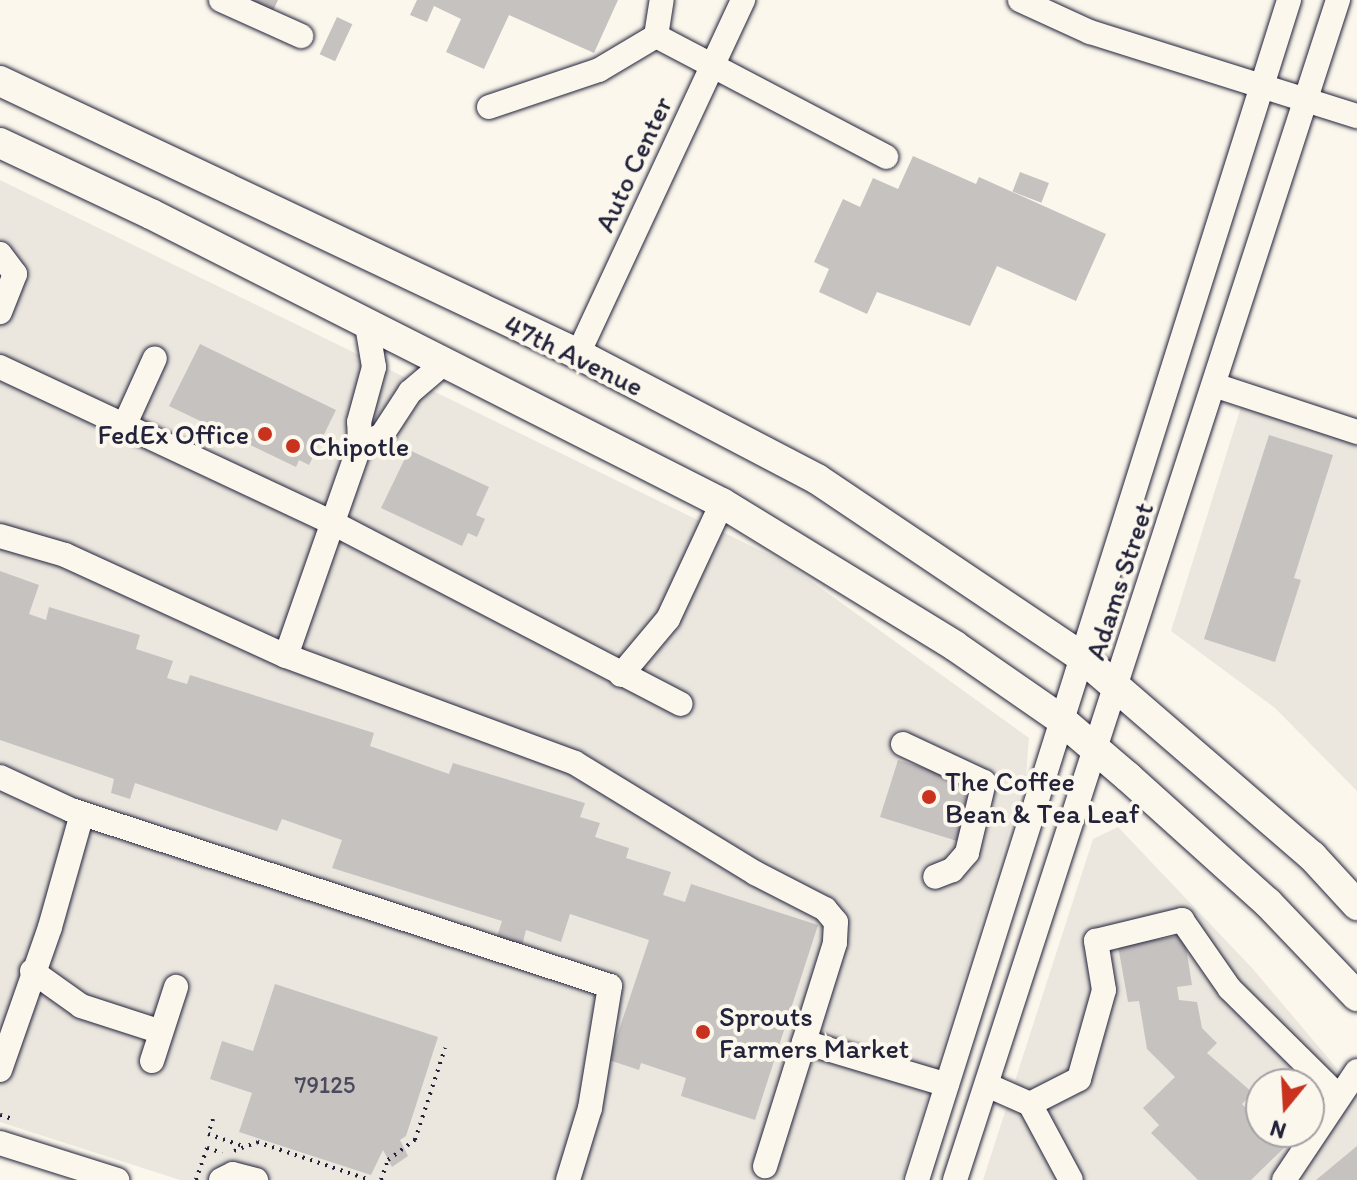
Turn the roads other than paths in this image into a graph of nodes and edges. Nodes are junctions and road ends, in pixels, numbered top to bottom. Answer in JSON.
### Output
{"nodes":[{"id":1,"x":221,"y":0,"type":"edge"},
{"id":2,"x":662,"y":0,"type":"edge"},
{"id":3,"x":743,"y":0,"type":"edge"},
{"id":4,"x":1020,"y":0,"type":"edge"},
{"id":5,"x":1289,"y":0,"type":"edge"},
{"id":6,"x":1338,"y":0,"type":"edge"},
{"id":7,"x":301,"y":36,"type":"dead end"},
{"id":8,"x":656,"y":36,"type":"junction"},
{"id":9,"x":713,"y":64,"type":"junction"},
{"id":10,"x":0,"y":81,"type":"edge"},
{"id":11,"x":1261,"y":86,"type":"junction"},
{"id":12,"x":1306,"y":100,"type":"junction"},
{"id":13,"x":489,"y":107,"type":"dead end"},
{"id":14,"x":1357,"y":116,"type":"edge"},
{"id":15,"x":0,"y":143,"type":"edge"},
{"id":16,"x":886,"y":157,"type":"dead end"},
{"id":17,"x":0,"y":254,"type":"edge"},
{"id":18,"x":6,"y":302,"type":"edge"},
{"id":19,"x":367,"y":325,"type":"junction"},
{"id":20,"x":578,"y":354,"type":"junction"},
{"id":21,"x":155,"y":358,"type":"dead end"},
{"id":22,"x":443,"y":364,"type":"junction"},
{"id":23,"x":0,"y":367,"type":"edge"},
{"id":24,"x":1214,"y":385,"type":"junction"},
{"id":25,"x":125,"y":424,"type":"junction"},
{"id":26,"x":1357,"y":432,"type":"edge"},
{"id":27,"x":360,"y":445,"type":"junction"},
{"id":28,"x":722,"y":503,"type":"junction"},
{"id":29,"x":331,"y":522,"type":"junction"},
{"id":30,"x":0,"y":536,"type":"edge"},
{"id":31,"x":1079,"y":655,"type":"junction"},
{"id":32,"x":286,"y":656,"type":"junction"},
{"id":33,"x":621,"y":675,"type":"junction"},
{"id":34,"x":1116,"y":685,"type":"junction"},
{"id":35,"x":680,"y":704,"type":"dead end"},
{"id":36,"x":1059,"y":718,"type":"junction"},
{"id":37,"x":903,"y":744,"type":"dead end"},
{"id":38,"x":1095,"y":749,"type":"junction"},
{"id":39,"x":0,"y":777,"type":"edge"},
{"id":40,"x":82,"y":814,"type":"junction"},
{"id":41,"x":935,"y":877,"type":"dead end"},
{"id":42,"x":1357,"y":905,"type":"edge"},
{"id":43,"x":33,"y":967,"type":"junction"},
{"id":44,"x":176,"y":987,"type":"dead end"},
{"id":45,"x":1357,"y":996,"type":"edge"},
{"id":46,"x":161,"y":1032,"type":"junction"},
{"id":47,"x":804,"y":1042,"type":"junction"},
{"id":48,"x":152,"y":1061,"type":"dead end"},
{"id":49,"x":0,"y":1070,"type":"edge"},
{"id":50,"x":1357,"y":1071,"type":"edge"},
{"id":51,"x":947,"y":1085,"type":"junction"},
{"id":52,"x":987,"y":1085,"type":"junction"},
{"id":53,"x":1339,"y":1097,"type":"junction"},
{"id":54,"x":1030,"y":1104,"type":"junction"},
{"id":55,"x":0,"y":1143,"type":"edge"},
{"id":56,"x":765,"y":1166,"type":"dead end"},
{"id":57,"x":117,"y":1180,"type":"edge"},
{"id":58,"x":221,"y":1180,"type":"edge"},
{"id":59,"x":256,"y":1180,"type":"edge"},
{"id":60,"x":568,"y":1180,"type":"edge"},
{"id":61,"x":917,"y":1180,"type":"edge"},
{"id":62,"x":955,"y":1180,"type":"edge"},
{"id":63,"x":1071,"y":1180,"type":"edge"},
{"id":64,"x":1284,"y":1180,"type":"edge"}],
"edges":[{"from":1,"to":7,"type":"street"},
{"from":2,"to":8,"type":"street"},
{"from":3,"to":9,"type":"street","name":"Auto Center"},
{"from":4,"to":11,"type":"street"},
{"from":5,"to":11,"type":"street","name":"Adams Street"},
{"from":6,"to":12,"type":"street","name":"Adams Street"},
{"from":8,"to":9,"type":"street"},
{"from":8,"to":13,"type":"street"},
{"from":9,"to":16,"type":"street"},
{"from":9,"to":20,"type":"street","name":"Auto Center"},
{"from":10,"to":20,"type":"main road","name":"47th Avenue"},
{"from":11,"to":12,"type":"street"},
{"from":11,"to":31,"type":"street","name":"Adams Street"},
{"from":12,"to":14,"type":"street"},
{"from":12,"to":24,"type":"street","name":"Adams Street"},
{"from":15,"to":19,"type":"main road"},
{"from":17,"to":18,"type":"street"},
{"from":19,"to":22,"type":"main road"},
{"from":19,"to":27,"type":"street"},
{"from":20,"to":31,"type":"main road","name":"47th Avenue"},
{"from":21,"to":25,"type":"street"},
{"from":22,"to":27,"type":"street"},
{"from":22,"to":28,"type":"main road"},
{"from":23,"to":25,"type":"street"},
{"from":24,"to":26,"type":"street"},
{"from":24,"to":34,"type":"street","name":"Adams Street"},
{"from":25,"to":29,"type":"street"},
{"from":27,"to":29,"type":"street"},
{"from":28,"to":33,"type":"street"},
{"from":28,"to":36,"type":"main road"},
{"from":29,"to":32,"type":"street"},
{"from":29,"to":33,"type":"street"},
{"from":30,"to":32,"type":"street"},
{"from":31,"to":34,"type":"main road","name":"47th Avenue"},
{"from":31,"to":36,"type":"street","name":"Adams Street"},
{"from":32,"to":47,"type":"street"},
{"from":33,"to":35,"type":"street"},
{"from":34,"to":38,"type":"street","name":"Adams Street"},
{"from":34,"to":42,"type":"main road","name":"47th Avenue"},
{"from":36,"to":38,"type":"main road"},
{"from":36,"to":51,"type":"street","name":"Adams Street"},
{"from":37,"to":41,"type":"street"},
{"from":38,"to":45,"type":"main road"},
{"from":38,"to":52,"type":"street","name":"Adams Street"},
{"from":39,"to":40,"type":"street"},
{"from":40,"to":43,"type":"street"},
{"from":40,"to":60,"type":"street"},
{"from":43,"to":46,"type":"street"},
{"from":43,"to":49,"type":"street"},
{"from":44,"to":46,"type":"street"},
{"from":46,"to":48,"type":"street"},
{"from":47,"to":51,"type":"street"},
{"from":47,"to":56,"type":"street"},
{"from":50,"to":53,"type":"street"},
{"from":51,"to":61,"type":"street","name":"Adams Street"},
{"from":52,"to":54,"type":"street"},
{"from":52,"to":62,"type":"street","name":"Adams Street"},
{"from":53,"to":54,"type":"street"},
{"from":53,"to":64,"type":"street"},
{"from":54,"to":63,"type":"street"},
{"from":55,"to":57,"type":"street"},
{"from":58,"to":59,"type":"street"}]}
